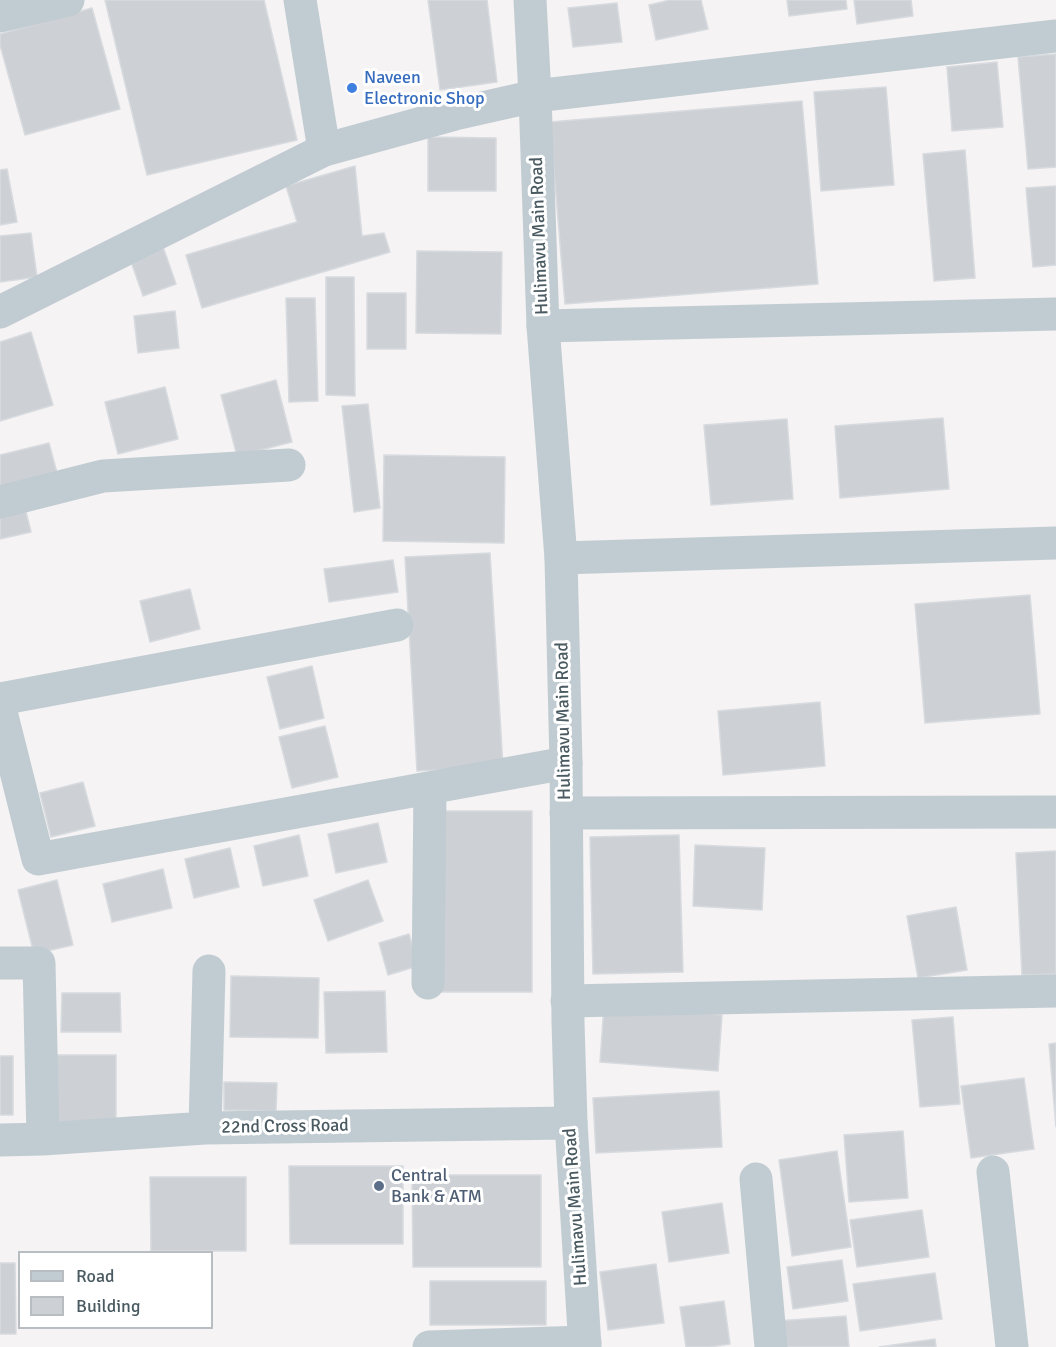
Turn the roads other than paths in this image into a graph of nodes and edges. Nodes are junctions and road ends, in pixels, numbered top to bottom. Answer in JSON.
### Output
{"nodes":[{"id":1,"x":68,"y":0,"type":"edge"},
{"id":2,"x":300,"y":0,"type":"edge"},
{"id":3,"x":530,"y":0,"type":"edge"},
{"id":4,"x":0,"y":16,"type":"edge"},
{"id":5,"x":1056,"y":36,"type":"edge"},
{"id":6,"x":535,"y":96,"type":"junction"},
{"id":7,"x":324,"y":150,"type":"junction"},
{"id":8,"x":0,"y":312,"type":"edge"},
{"id":9,"x":1056,"y":314,"type":"edge"},
{"id":10,"x":543,"y":326,"type":"junction"},
{"id":11,"x":289,"y":465,"type":"dead end"},
{"id":12,"x":0,"y":502,"type":"edge"},
{"id":13,"x":1056,"y":543,"type":"edge"},
{"id":14,"x":561,"y":558,"type":"junction"},
{"id":15,"x":397,"y":626,"type":"dead end"},
{"id":16,"x":0,"y":699,"type":"edge"},
{"id":17,"x":0,"y":708,"type":"edge"},
{"id":18,"x":566,"y":763,"type":"junction"},
{"id":19,"x":7,"y":764,"type":"edge"},
{"id":20,"x":430,"y":788,"type":"junction"},
{"id":21,"x":1056,"y":812,"type":"edge"},
{"id":22,"x":566,"y":813,"type":"junction"},
{"id":23,"x":0,"y":963,"type":"edge"},
{"id":24,"x":209,"y":971,"type":"dead end"},
{"id":25,"x":428,"y":982,"type":"dead end"},
{"id":26,"x":1056,"y":991,"type":"edge"},
{"id":27,"x":567,"y":1001,"type":"junction"},
{"id":28,"x":571,"y":1123,"type":"junction"},
{"id":29,"x":206,"y":1128,"type":"junction"},
{"id":30,"x":43,"y":1139,"type":"junction"},
{"id":31,"x":0,"y":1140,"type":"edge"},
{"id":32,"x":993,"y":1172,"type":"dead end"},
{"id":33,"x":756,"y":1179,"type":"dead end"},
{"id":34,"x":585,"y":1345,"type":"edge"},
{"id":35,"x":429,"y":1347,"type":"edge"},
{"id":36,"x":771,"y":1347,"type":"edge"},
{"id":37,"x":1012,"y":1347,"type":"edge"}],
"edges":[{"from":1,"to":4,"type":"street"},
{"from":2,"to":7,"type":"street"},
{"from":3,"to":6,"type":"street","name":"Hulimavu Main Road"},
{"from":5,"to":6,"type":"street"},
{"from":6,"to":7,"type":"street"},
{"from":6,"to":10,"type":"street","name":"Hulimavu Main Road"},
{"from":7,"to":8,"type":"street"},
{"from":9,"to":10,"type":"street"},
{"from":10,"to":14,"type":"street","name":"Hulimavu Main Road"},
{"from":11,"to":12,"type":"street"},
{"from":13,"to":14,"type":"street"},
{"from":14,"to":18,"type":"street","name":"Hulimavu Main Road"},
{"from":15,"to":16,"type":"street"},
{"from":17,"to":19,"type":"street"},
{"from":18,"to":20,"type":"street"},
{"from":18,"to":22,"type":"street","name":"Hulimavu Main Road"},
{"from":19,"to":20,"type":"street"},
{"from":20,"to":25,"type":"street"},
{"from":21,"to":22,"type":"street"},
{"from":22,"to":27,"type":"street","name":"Hulimavu Main Road"},
{"from":23,"to":30,"type":"street"},
{"from":24,"to":29,"type":"street"},
{"from":26,"to":27,"type":"street"},
{"from":27,"to":28,"type":"street","name":"Hulimavu Main Road"},
{"from":28,"to":29,"type":"street","name":"22nd Cross Road"},
{"from":28,"to":34,"type":"street","name":"Hulimavu Main Road"},
{"from":29,"to":30,"type":"street","name":"22nd Cross Road"},
{"from":30,"to":31,"type":"street","name":"22nd Cross Road"},
{"from":32,"to":37,"type":"street"},
{"from":33,"to":36,"type":"street"},
{"from":34,"to":35,"type":"street"}]}
